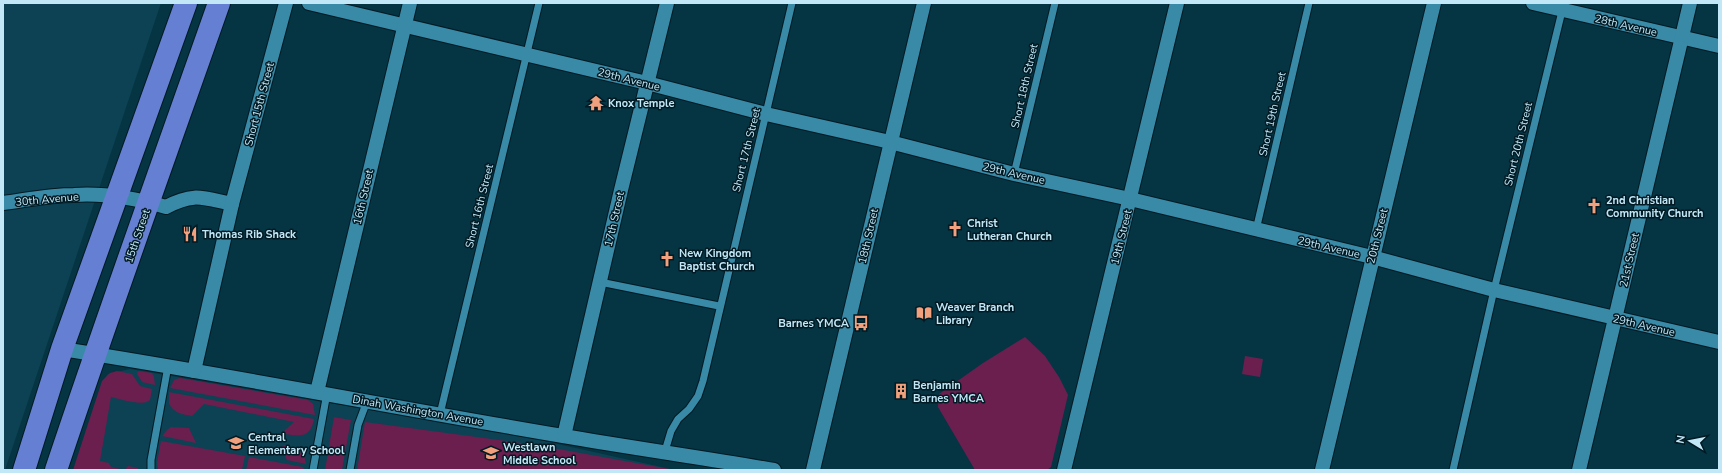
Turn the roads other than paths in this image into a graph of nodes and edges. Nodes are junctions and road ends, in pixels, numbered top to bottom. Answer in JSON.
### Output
{"nodes":[{"id":1,"x":186,"y":3,"type":"edge"},
{"id":2,"x":219,"y":3,"type":"edge"},
{"id":3,"x":286,"y":3,"type":"edge"},
{"id":4,"x":309,"y":3,"type":"edge"},
{"id":5,"x":410,"y":3,"type":"edge"},
{"id":6,"x":539,"y":3,"type":"edge"},
{"id":7,"x":667,"y":3,"type":"edge"},
{"id":8,"x":792,"y":3,"type":"edge"},
{"id":9,"x":924,"y":3,"type":"edge"},
{"id":10,"x":1055,"y":3,"type":"edge"},
{"id":11,"x":1178,"y":3,"type":"edge"},
{"id":12,"x":1310,"y":3,"type":"edge"},
{"id":13,"x":1434,"y":3,"type":"edge"},
{"id":14,"x":1533,"y":3,"type":"edge"},
{"id":15,"x":1690,"y":3,"type":"edge"},
{"id":16,"x":1563,"y":6,"type":"edge"},
{"id":17,"x":404,"y":26,"type":"junction"},
{"id":18,"x":1682,"y":38,"type":"junction"},
{"id":19,"x":1719,"y":46,"type":"edge"},
{"id":20,"x":527,"y":55,"type":"junction"},
{"id":21,"x":648,"y":83,"type":"junction"},
{"id":22,"x":766,"y":114,"type":"junction"},
{"id":23,"x":890,"y":142,"type":"junction"},
{"id":24,"x":1014,"y":174,"type":"junction"},
{"id":25,"x":116,"y":197,"type":"junction"},
{"id":26,"x":1130,"y":199,"type":"junction"},
{"id":27,"x":149,"y":202,"type":"junction"},
{"id":28,"x":3,"y":203,"type":"edge"},
{"id":29,"x":232,"y":204,"type":"junction"},
{"id":30,"x":1256,"y":230,"type":"junction"},
{"id":31,"x":1372,"y":257,"type":"junction"},
{"id":32,"x":600,"y":282,"type":"junction"},
{"id":33,"x":1494,"y":290,"type":"junction"},
{"id":34,"x":720,"y":304,"type":"junction"},
{"id":35,"x":1615,"y":319,"type":"junction"},
{"id":36,"x":1719,"y":342,"type":"edge"},
{"id":37,"x":62,"y":349,"type":"junction"},
{"id":38,"x":94,"y":354,"type":"junction"},
{"id":39,"x":168,"y":366,"type":"junction"},
{"id":40,"x":194,"y":371,"type":"junction"},
{"id":41,"x":322,"y":393,"type":"junction"},
{"id":42,"x":367,"y":401,"type":"junction"},
{"id":43,"x":440,"y":414,"type":"junction"},
{"id":44,"x":564,"y":436,"type":"junction"},
{"id":45,"x":665,"y":451,"type":"junction"},
{"id":46,"x":24,"y":470,"type":"edge"},
{"id":47,"x":56,"y":470,"type":"edge"},
{"id":48,"x":150,"y":470,"type":"edge"},
{"id":49,"x":313,"y":470,"type":"edge"},
{"id":50,"x":350,"y":470,"type":"edge"},
{"id":51,"x":774,"y":470,"type":"edge"},
{"id":52,"x":813,"y":470,"type":"edge"},
{"id":53,"x":1064,"y":470,"type":"edge"},
{"id":54,"x":1322,"y":470,"type":"edge"},
{"id":55,"x":1453,"y":470,"type":"edge"},
{"id":56,"x":1579,"y":470,"type":"edge"}],
"edges":[{"from":1,"to":25,"type":"main road"},
{"from":2,"to":27,"type":"main road","name":"15th Street"},
{"from":3,"to":29,"type":"street","name":"Short 15th Street"},
{"from":4,"to":17,"type":"street","name":"29th Avenue"},
{"from":5,"to":17,"type":"street","name":"16th Street"},
{"from":6,"to":20,"type":"lane","name":"Short 16th Street"},
{"from":7,"to":21,"type":"street","name":"17th Street"},
{"from":8,"to":22,"type":"lane","name":"Short 17th Street"},
{"from":9,"to":23,"type":"street","name":"18th Street"},
{"from":10,"to":24,"type":"lane","name":"Short 18th Street"},
{"from":11,"to":26,"type":"street","name":"19th Street"},
{"from":12,"to":30,"type":"lane","name":"Short 19th Street"},
{"from":13,"to":31,"type":"street","name":"20th Street"},
{"from":14,"to":16,"type":"street","name":"28th Avenue"},
{"from":15,"to":18,"type":"street","name":"21st Street"},
{"from":16,"to":18,"type":"street","name":"28th Avenue"},
{"from":16,"to":33,"type":"lane","name":"Short 20th Street"},
{"from":17,"to":20,"type":"street","name":"29th Avenue"},
{"from":17,"to":41,"type":"street","name":"16th Street"},
{"from":18,"to":19,"type":"street","name":"28th Avenue"},
{"from":18,"to":35,"type":"street","name":"21st Street"},
{"from":20,"to":21,"type":"street","name":"29th Avenue"},
{"from":20,"to":43,"type":"lane","name":"Short 16th Street"},
{"from":21,"to":22,"type":"street","name":"29th Avenue"},
{"from":21,"to":32,"type":"street","name":"17th Street"},
{"from":22,"to":23,"type":"street","name":"29th Avenue"},
{"from":22,"to":34,"type":"lane","name":"Short 17th Street"},
{"from":23,"to":24,"type":"street","name":"29th Avenue"},
{"from":23,"to":52,"type":"street","name":"18th Street"},
{"from":24,"to":26,"type":"street","name":"29th Avenue"},
{"from":25,"to":27,"type":"street"},
{"from":25,"to":28,"type":"street","name":"30th Avenue"},
{"from":25,"to":37,"type":"main road"},
{"from":26,"to":30,"type":"street","name":"29th Avenue"},
{"from":26,"to":53,"type":"street","name":"19th Street"},
{"from":27,"to":29,"type":"street"},
{"from":27,"to":38,"type":"main road","name":"15th Street"},
{"from":29,"to":40,"type":"street","name":"Short 15th Street"},
{"from":30,"to":31,"type":"street","name":"29th Avenue"},
{"from":31,"to":33,"type":"street","name":"29th Avenue"},
{"from":31,"to":54,"type":"street","name":"20th Street"},
{"from":32,"to":34,"type":"lane"},
{"from":32,"to":44,"type":"street","name":"17th Street"},
{"from":33,"to":35,"type":"street","name":"29th Avenue"},
{"from":33,"to":55,"type":"lane","name":"Short 20th Street"},
{"from":34,"to":45,"type":"lane","name":"Short 17th Street"},
{"from":35,"to":36,"type":"street","name":"29th Avenue"},
{"from":35,"to":56,"type":"street","name":"21st Street"},
{"from":37,"to":38,"type":"street","name":"Dinah Washington Avenue"},
{"from":37,"to":46,"type":"main road"},
{"from":38,"to":39,"type":"street","name":"Dinah Washington Avenue"},
{"from":38,"to":47,"type":"main road","name":"15th Street"},
{"from":39,"to":40,"type":"street","name":"Dinah Washington Avenue"},
{"from":39,"to":48,"type":"lane"},
{"from":40,"to":41,"type":"street","name":"Dinah Washington Avenue"},
{"from":41,"to":42,"type":"street","name":"Dinah Washington Avenue"},
{"from":41,"to":49,"type":"lane"},
{"from":42,"to":43,"type":"street","name":"Dinah Washington Avenue"},
{"from":42,"to":50,"type":"lane"},
{"from":43,"to":44,"type":"street","name":"Dinah Washington Avenue"},
{"from":44,"to":45,"type":"street","name":"Dinah Washington Avenue"},
{"from":45,"to":51,"type":"street","name":"Dinah Washington Avenue"}]}
